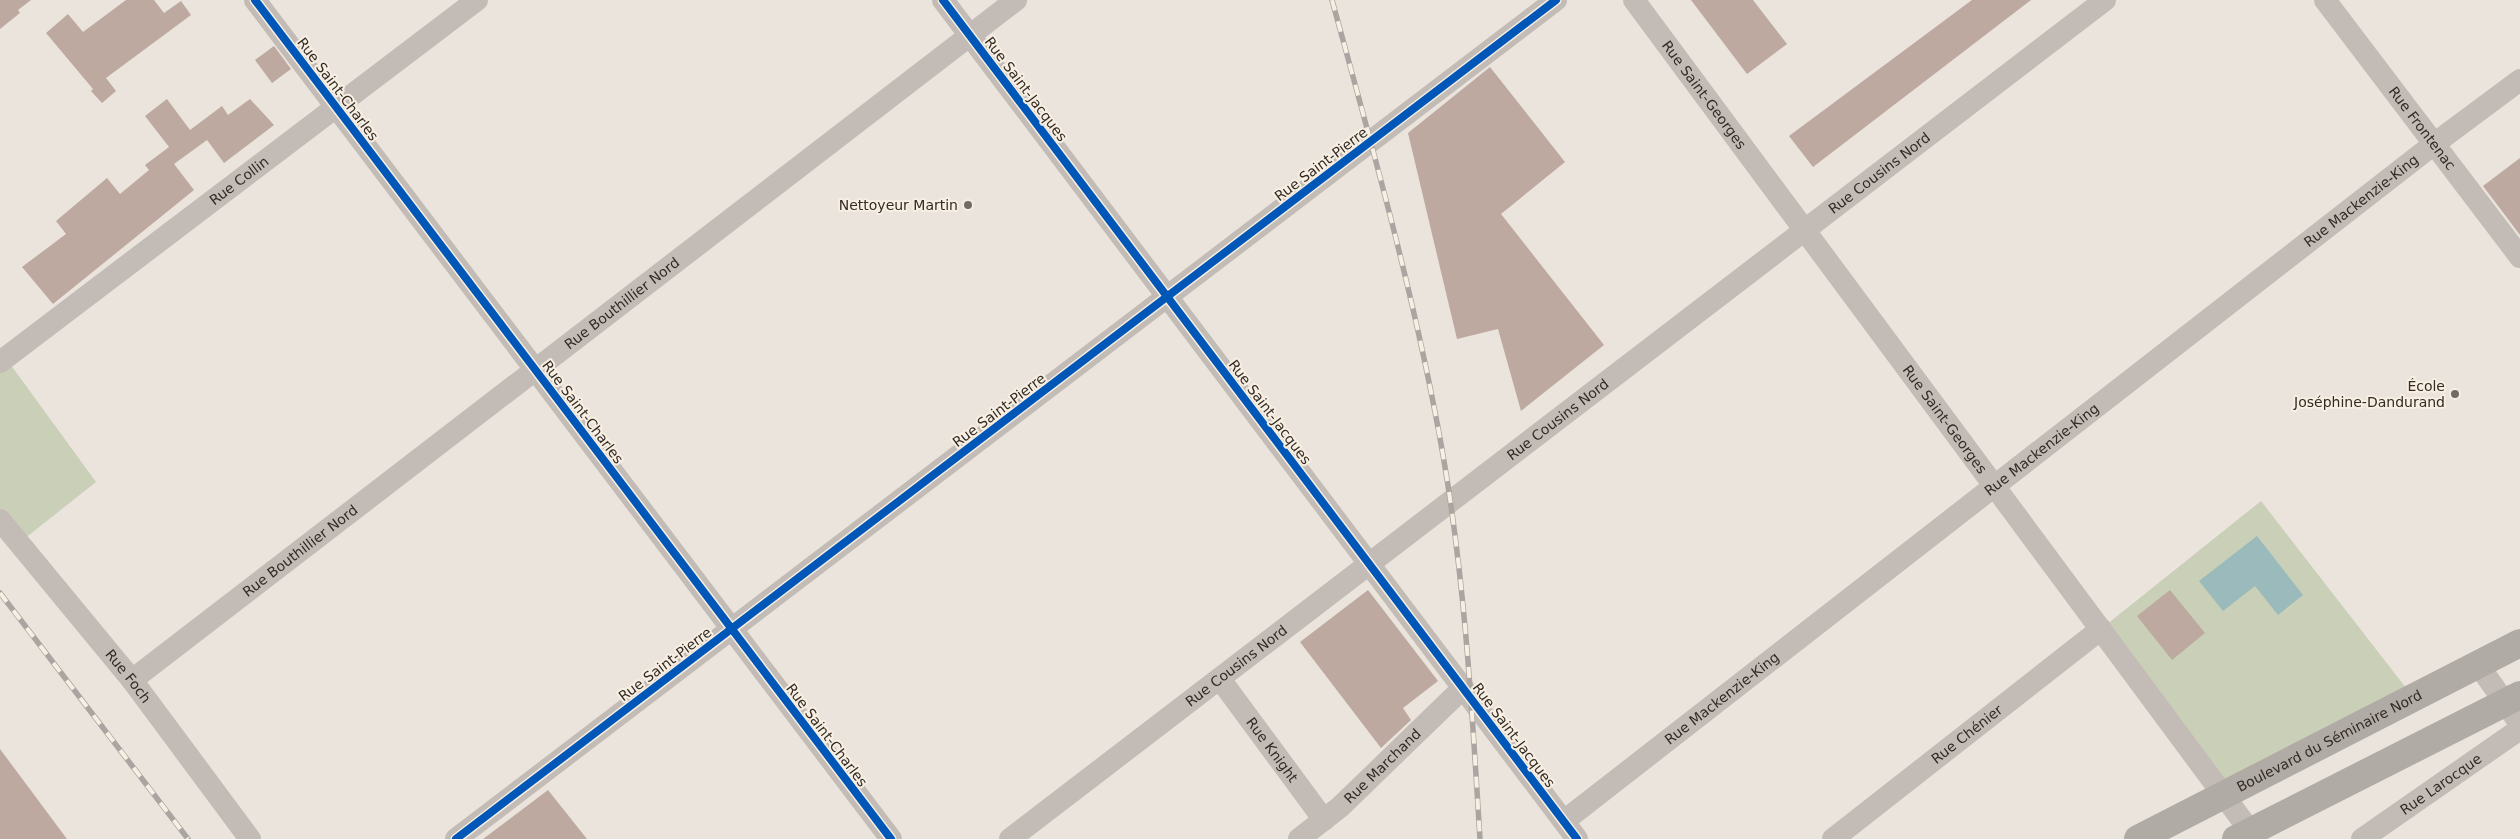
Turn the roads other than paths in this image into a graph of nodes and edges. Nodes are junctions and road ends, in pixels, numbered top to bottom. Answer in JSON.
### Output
{"nodes":[{"id":1,"x":255,"y":0,"type":"edge"},
{"id":2,"x":477,"y":0,"type":"edge"},
{"id":3,"x":943,"y":0,"type":"edge"},
{"id":4,"x":1016,"y":0,"type":"edge"},
{"id":5,"x":1556,"y":0,"type":"edge"},
{"id":6,"x":1634,"y":0,"type":"edge"},
{"id":7,"x":2105,"y":0,"type":"edge"},
{"id":8,"x":2325,"y":0,"type":"edge"},
{"id":9,"x":970,"y":36,"type":"junction"},
{"id":10,"x":2520,"y":80,"type":"edge"},
{"id":11,"x":336,"y":107,"type":"junction"},
{"id":12,"x":2434,"y":144,"type":"junction"},
{"id":13,"x":1805,"y":230,"type":"junction"},
{"id":14,"x":2520,"y":257,"type":"edge"},
{"id":15,"x":1167,"y":297,"type":"junction"},
{"id":16,"x":0,"y":362,"type":"edge"},
{"id":17,"x":535,"y":370,"type":"junction"},
{"id":18,"x":1994,"y":486,"type":"junction"},
{"id":19,"x":0,"y":520,"type":"edge"},
{"id":20,"x":1370,"y":564,"type":"junction"},
{"id":21,"x":731,"y":629,"type":"junction"},
{"id":22,"x":2101,"y":629,"type":"junction"},
{"id":23,"x":2520,"y":643,"type":"edge"},
{"id":24,"x":2477,"y":664,"type":"junction"},
{"id":25,"x":1220,"y":679,"type":"junction"},
{"id":26,"x":132,"y":680,"type":"junction"},
{"id":27,"x":1463,"y":688,"type":"junction"},
{"id":28,"x":2512,"y":698,"type":"edge"},
{"id":29,"x":2520,"y":724,"type":"edge"},
{"id":30,"x":2520,"y":729,"type":"edge"},
{"id":31,"x":2223,"y":794,"type":"junction"},
{"id":32,"x":1324,"y":820,"type":"junction"},
{"id":33,"x":1564,"y":821,"type":"junction"},
{"id":34,"x":2247,"y":836,"type":"edge"},
{"id":35,"x":250,"y":839,"type":"edge"},
{"id":36,"x":456,"y":839,"type":"edge"},
{"id":37,"x":890,"y":839,"type":"edge"},
{"id":38,"x":1010,"y":839,"type":"edge"},
{"id":39,"x":1299,"y":839,"type":"edge"},
{"id":40,"x":1577,"y":839,"type":"edge"},
{"id":41,"x":1833,"y":839,"type":"edge"},
{"id":42,"x":2138,"y":839,"type":"edge"},
{"id":43,"x":2362,"y":839,"type":"edge"}],
"edges":[{"from":1,"to":11,"type":"street","name":"Rue Saint-Charles"},
{"from":2,"to":11,"type":"street","name":"Rue Collin"},
{"from":3,"to":9,"type":"street","name":"Rue Saint-Jacques"},
{"from":4,"to":9,"type":"street","name":"Rue Bouthillier Nord"},
{"from":5,"to":15,"type":"street","name":"Rue Saint-Pierre"},
{"from":6,"to":13,"type":"street","name":"Rue Saint-Georges"},
{"from":7,"to":13,"type":"street","name":"Rue Cousins Nord"},
{"from":8,"to":12,"type":"street","name":"Rue Frontenac"},
{"from":9,"to":15,"type":"street","name":"Rue Saint-Jacques"},
{"from":9,"to":17,"type":"street","name":"Rue Bouthillier Nord"},
{"from":10,"to":12,"type":"street","name":"Rue Mackenzie-King"},
{"from":11,"to":16,"type":"street","name":"Rue Collin"},
{"from":11,"to":17,"type":"street","name":"Rue Saint-Charles"},
{"from":12,"to":14,"type":"street","name":"Rue Frontenac"},
{"from":12,"to":18,"type":"street","name":"Rue Mackenzie-King"},
{"from":13,"to":18,"type":"street","name":"Rue Saint-Georges"},
{"from":13,"to":20,"type":"street","name":"Rue Cousins Nord"},
{"from":15,"to":20,"type":"street","name":"Rue Saint-Jacques"},
{"from":15,"to":21,"type":"street","name":"Rue Saint-Pierre"},
{"from":17,"to":21,"type":"street","name":"Rue Saint-Charles"},
{"from":17,"to":26,"type":"street","name":"Rue Bouthillier Nord"},
{"from":18,"to":22,"type":"street","name":"Rue Saint-Georges"},
{"from":18,"to":33,"type":"street","name":"Rue Mackenzie-King"},
{"from":19,"to":26,"type":"street","name":"Rue Foch"},
{"from":20,"to":25,"type":"street","name":"Rue Cousins Nord"},
{"from":20,"to":27,"type":"street","name":"Rue Saint-Jacques"},
{"from":21,"to":36,"type":"street","name":"Rue Saint-Pierre"},
{"from":21,"to":37,"type":"street","name":"Rue Saint-Charles"},
{"from":22,"to":31,"type":"street","name":"Rue Saint-Georges"},
{"from":22,"to":41,"type":"street","name":"Rue Chénier"},
{"from":23,"to":24,"type":"main road","name":"Boulevard du Séminaire Nord"},
{"from":24,"to":28,"type":"street"},
{"from":24,"to":31,"type":"main road","name":"Boulevard du Séminaire Nord"},
{"from":25,"to":32,"type":"street","name":"Rue Knight"},
{"from":25,"to":38,"type":"street","name":"Rue Cousins Nord"},
{"from":26,"to":35,"type":"street","name":"Rue Foch"},
{"from":27,"to":32,"type":"street","name":"Rue Marchand"},
{"from":27,"to":33,"type":"street","name":"Rue Saint-Jacques"},
{"from":28,"to":29,"type":"street"},
{"from":28,"to":34,"type":"main road"},
{"from":30,"to":43,"type":"street","name":"Rue Larocque"},
{"from":31,"to":34,"type":"street","name":"Rue Saint-Georges"},
{"from":31,"to":42,"type":"main road","name":"Boulevard du Séminaire Nord"},
{"from":32,"to":39,"type":"street","name":"Rue Marchand"},
{"from":33,"to":40,"type":"street","name":"Rue Saint-Jacques"}]}
